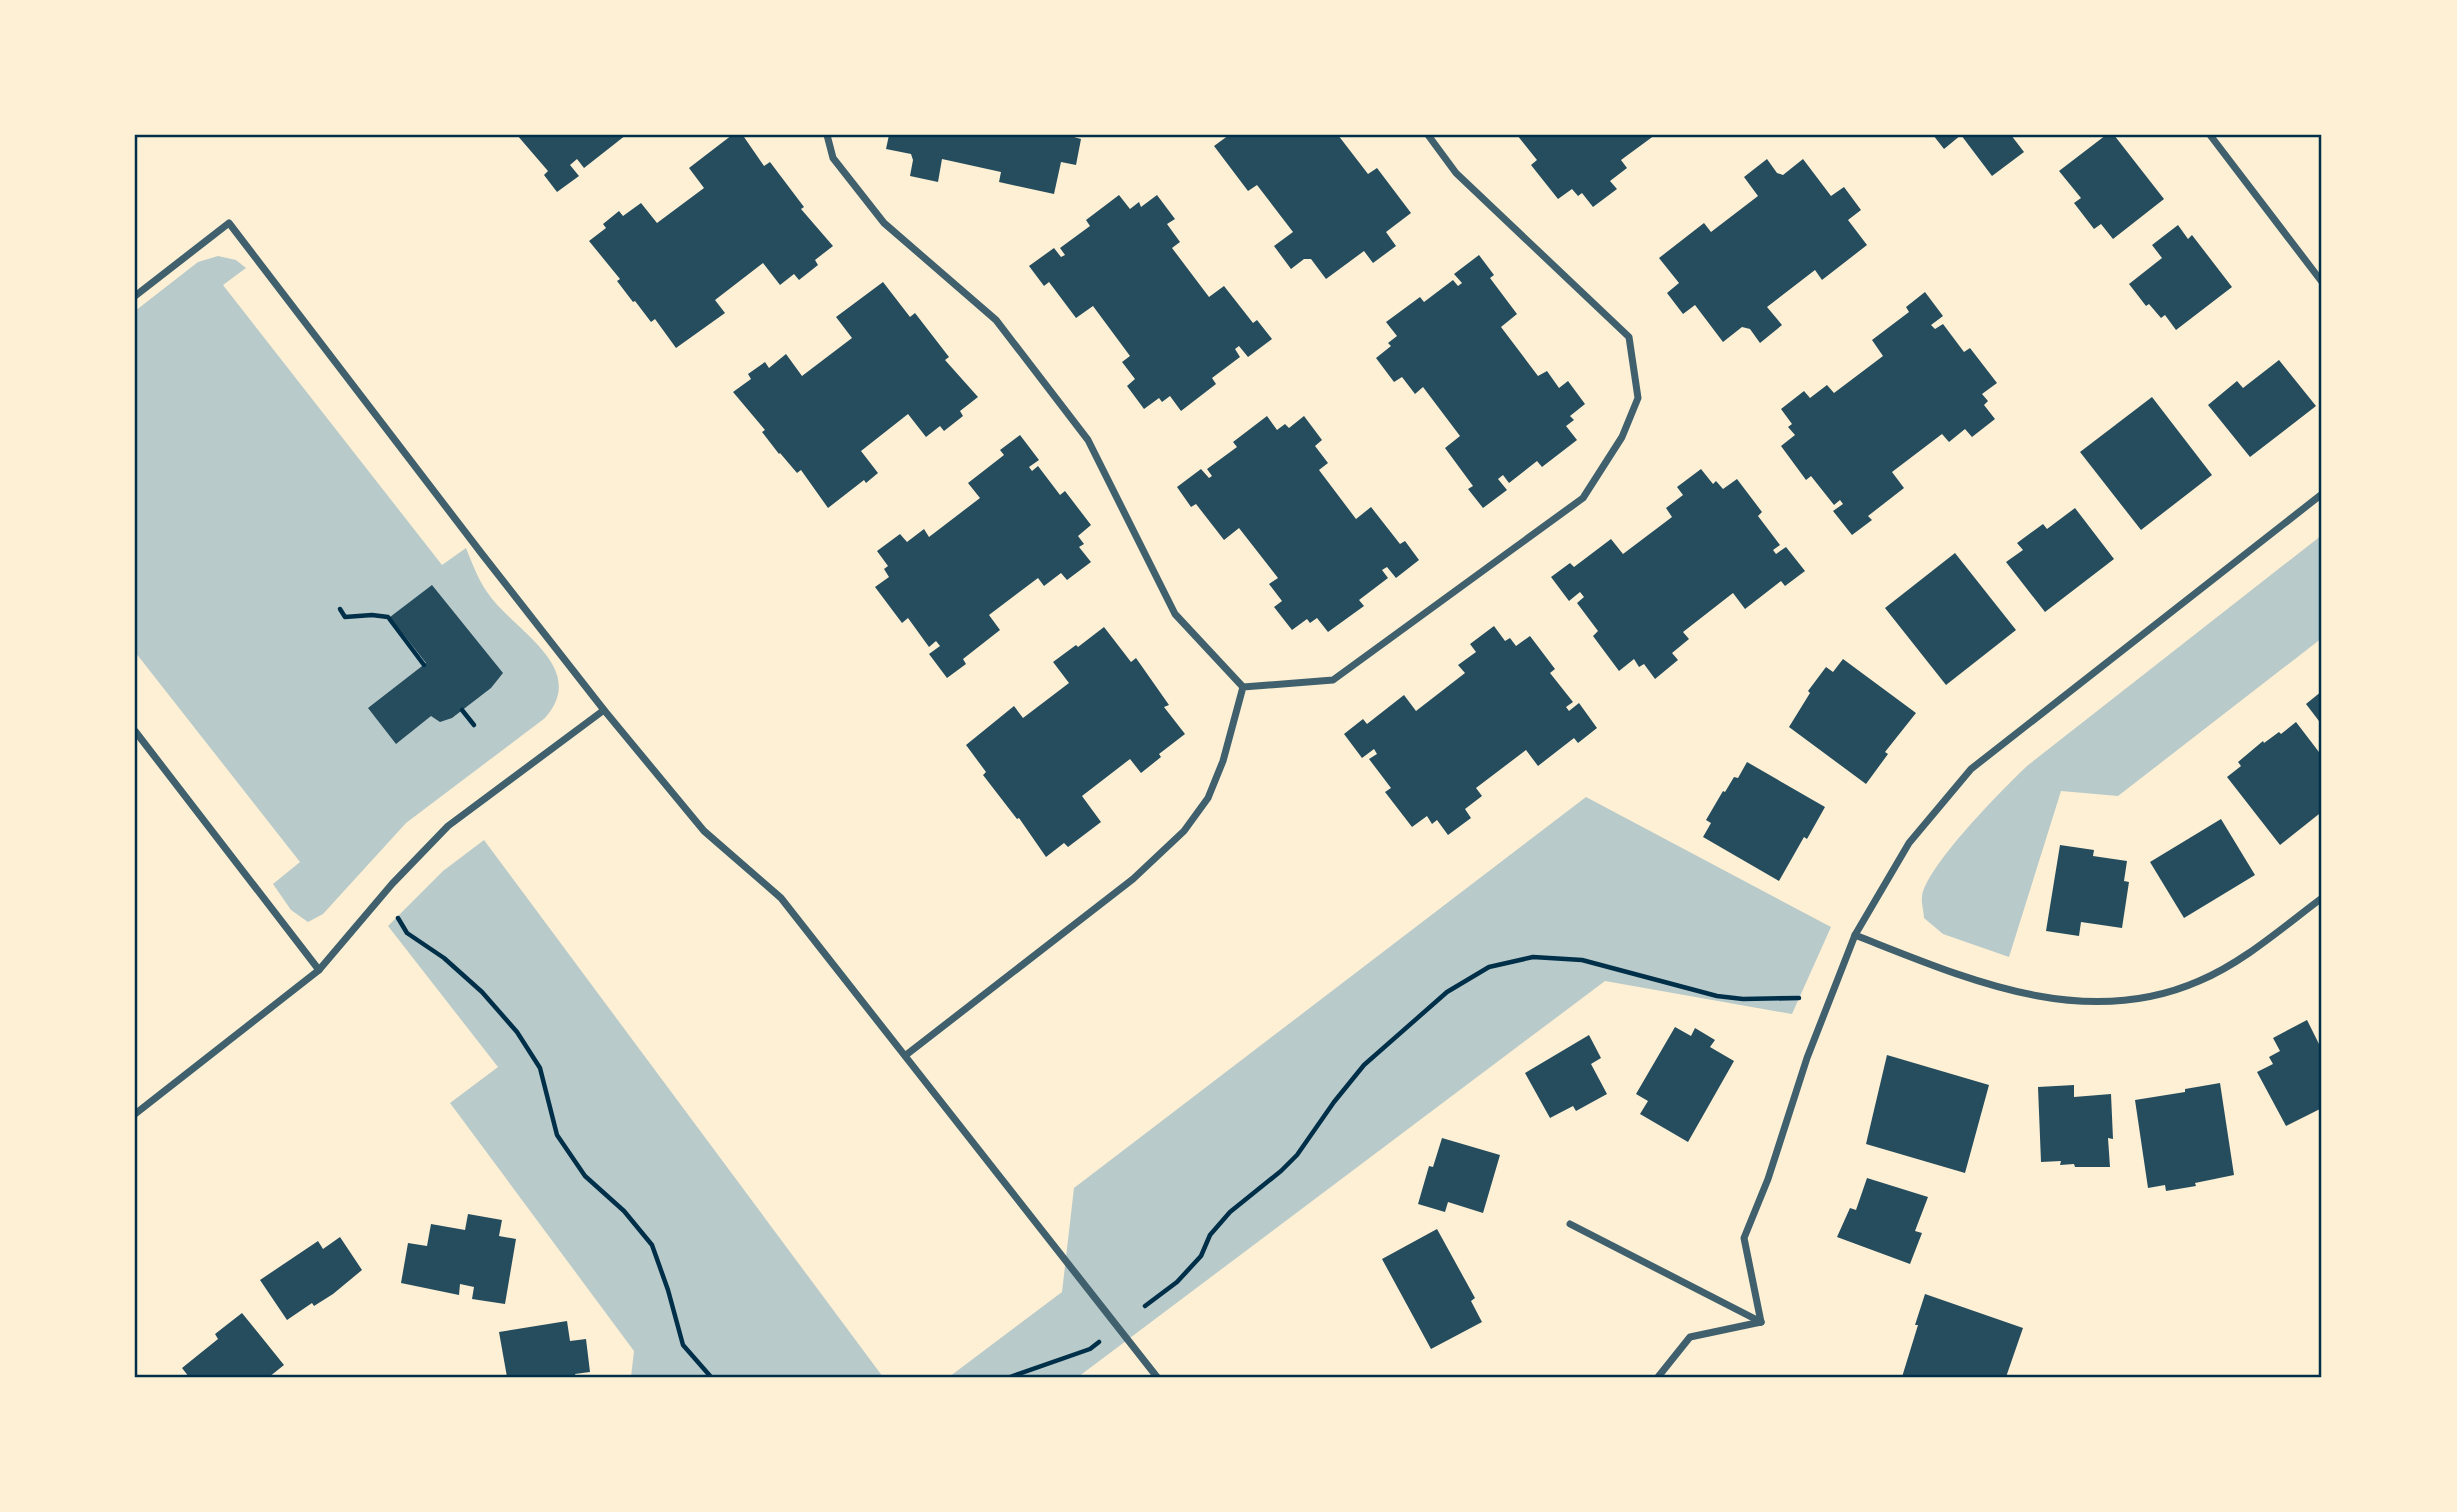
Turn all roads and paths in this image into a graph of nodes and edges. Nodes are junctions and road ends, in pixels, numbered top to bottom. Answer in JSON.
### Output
{"nodes":[{"id":1,"x":827,"y":135,"type":"edge"},
{"id":2,"x":1428,"y":135,"type":"edge"},
{"id":3,"x":2210,"y":135,"type":"edge"},
{"id":4,"x":2322,"y":282,"type":"edge"},
{"id":5,"x":135,"y":296,"type":"edge"},
{"id":6,"x":2322,"y":494,"type":"edge"},
{"id":7,"x":340,"y":609,"type":"dead end"},
{"id":8,"x":424,"y":665,"type":"dead end"},
{"id":9,"x":1243,"y":687,"type":"junction"},
{"id":10,"x":462,"y":710,"type":"dead end"},
{"id":11,"x":604,"y":710,"type":"junction"},
{"id":12,"x":474,"y":725,"type":"dead end"},
{"id":13,"x":135,"y":731,"type":"edge"},
{"id":14,"x":2322,"y":898,"type":"edge"},
{"id":15,"x":398,"y":918,"type":"dead end"},
{"id":16,"x":1855,"y":935,"type":"junction"},
{"id":17,"x":318,"y":970,"type":"junction"},
{"id":18,"x":1799,"y":998,"type":"dead end"},
{"id":19,"x":906,"y":1055,"type":"junction"},
{"id":20,"x":135,"y":1114,"type":"edge"},
{"id":21,"x":1570,"y":1224,"type":"dead end"},
{"id":22,"x":1145,"y":1306,"type":"dead end"},
{"id":23,"x":1761,"y":1322,"type":"junction"},
{"id":24,"x":1099,"y":1342,"type":"dead end"},
{"id":25,"x":711,"y":1377,"type":"edge"},
{"id":26,"x":1010,"y":1377,"type":"edge"},
{"id":27,"x":1157,"y":1377,"type":"edge"},
{"id":28,"x":1658,"y":1377,"type":"edge"}],
"edges":[{"from":1,"to":9,"type":"street"},
{"from":2,"to":9,"type":"street"},
{"from":3,"to":4,"type":"street"},
{"from":5,"to":11,"type":"street"},
{"from":6,"to":16,"type":"street"},
{"from":7,"to":8,"type":"path"},
{"from":9,"to":19,"type":"street"},
{"from":10,"to":12,"type":"path"},
{"from":11,"to":17,"type":"street"},
{"from":11,"to":19,"type":"street"},
{"from":13,"to":17,"type":"street"},
{"from":14,"to":16,"type":"street"},
{"from":15,"to":25,"type":"path"},
{"from":16,"to":23,"type":"street"},
{"from":17,"to":20,"type":"street"},
{"from":18,"to":22,"type":"path"},
{"from":19,"to":27,"type":"street"},
{"from":21,"to":23,"type":"street"},
{"from":23,"to":28,"type":"street"},
{"from":24,"to":26,"type":"path"}]}
